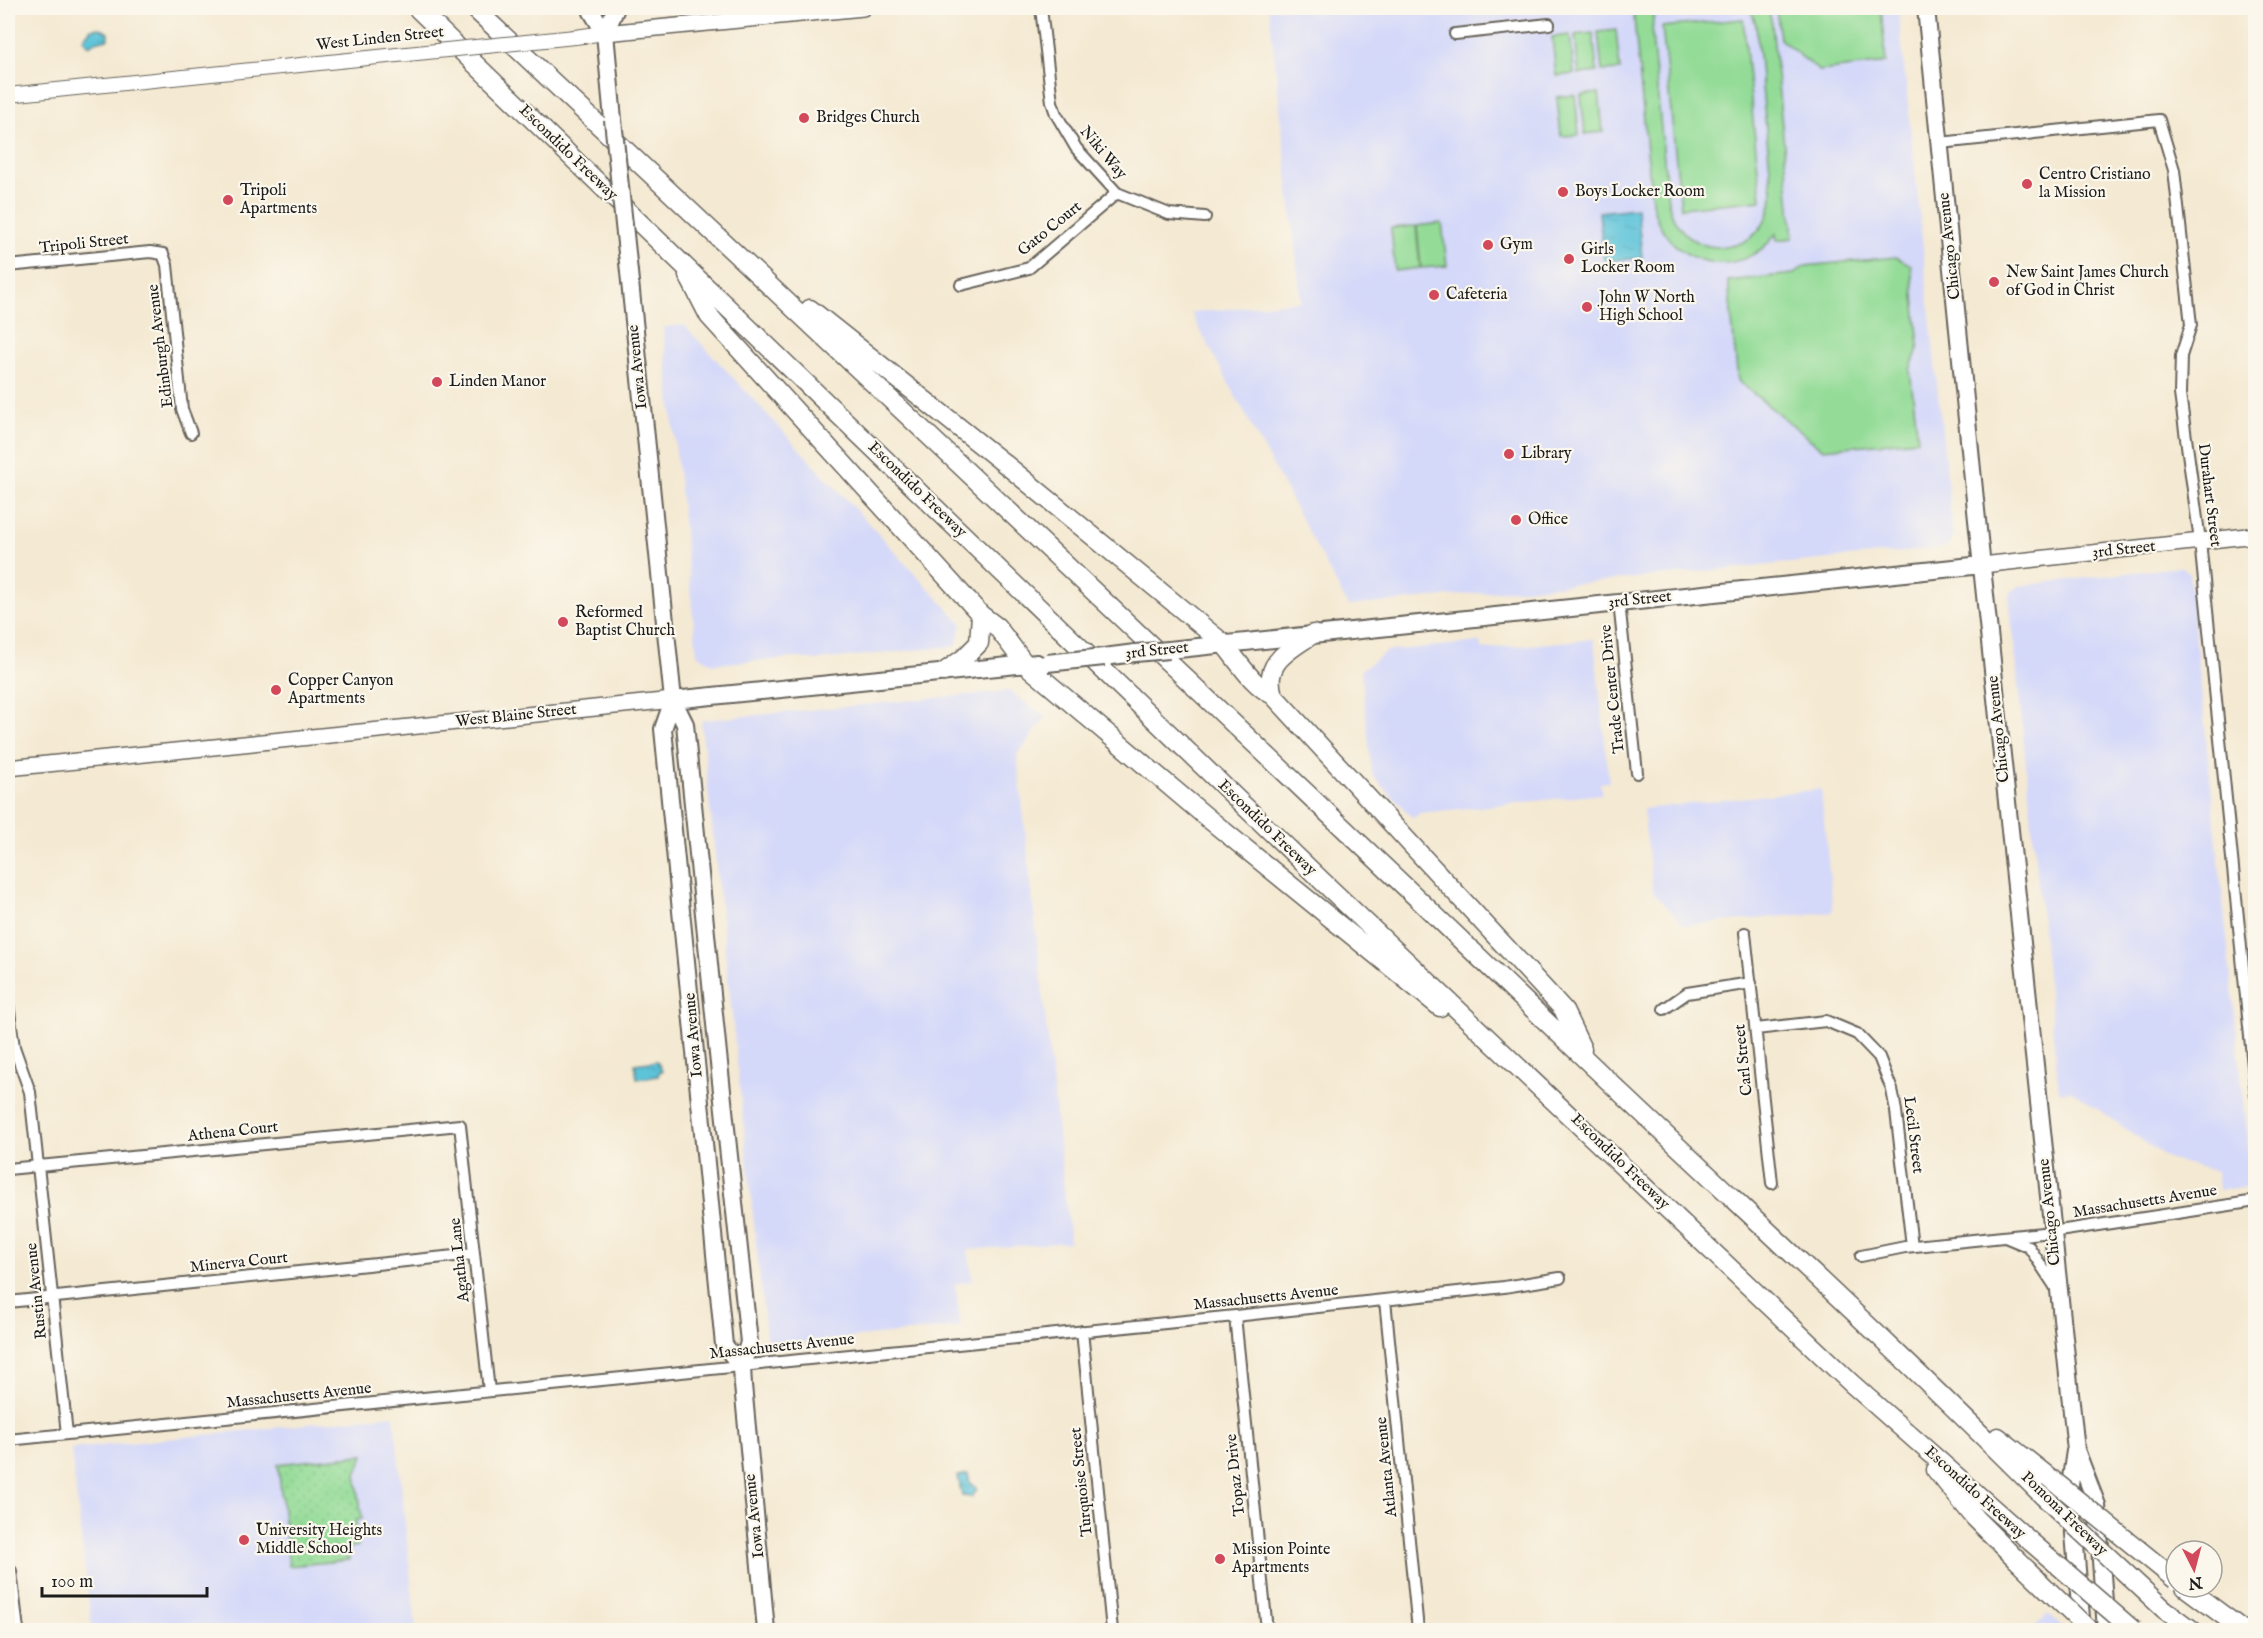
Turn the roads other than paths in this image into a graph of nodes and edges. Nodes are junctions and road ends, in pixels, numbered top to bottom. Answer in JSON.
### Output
{"nodes":[{"id":1,"x":417,"y":8,"type":"edge"},
{"id":2,"x":474,"y":8,"type":"edge"},
{"id":3,"x":591,"y":8,"type":"edge"},
{"id":4,"x":616,"y":8,"type":"edge"},
{"id":5,"x":864,"y":8,"type":"edge"},
{"id":6,"x":1041,"y":8,"type":"edge"},
{"id":7,"x":1926,"y":8,"type":"edge"},
{"id":8,"x":1549,"y":24,"type":"dead end"},
{"id":9,"x":605,"y":33,"type":"junction"},
{"id":10,"x":1455,"y":34,"type":"dead end"},
{"id":11,"x":8,"y":95,"type":"edge"},
{"id":12,"x":1940,"y":143,"type":"junction"},
{"id":13,"x":1117,"y":193,"type":"junction"},
{"id":14,"x":1205,"y":217,"type":"dead end"},
{"id":15,"x":715,"y":233,"type":"junction"},
{"id":16,"x":163,"y":254,"type":"joint"},
{"id":17,"x":681,"y":262,"type":"junction"},
{"id":18,"x":8,"y":266,"type":"edge"},
{"id":19,"x":961,"y":285,"type":"dead end"},
{"id":20,"x":191,"y":434,"type":"dead end"},
{"id":21,"x":2256,"y":535,"type":"edge"},
{"id":22,"x":2200,"y":542,"type":"junction"},
{"id":23,"x":1982,"y":565,"type":"junction"},
{"id":24,"x":1619,"y":602,"type":"junction"},
{"id":25,"x":981,"y":615,"type":"junction"},
{"id":26,"x":1313,"y":634,"type":"junction"},
{"id":27,"x":1216,"y":645,"type":"junction"},
{"id":28,"x":1025,"y":664,"type":"junction"},
{"id":29,"x":944,"y":672,"type":"junction"},
{"id":30,"x":1273,"y":695,"type":"junction"},
{"id":31,"x":673,"y":700,"type":"junction"},
{"id":32,"x":8,"y":768,"type":"edge"},
{"id":33,"x":1637,"y":773,"type":"dead end"},
{"id":34,"x":1745,"y":933,"type":"dead end"},
{"id":35,"x":1751,"y":982,"type":"junction"},
{"id":36,"x":8,"y":1004,"type":"edge"},
{"id":37,"x":1664,"y":1009,"type":"dead end"},
{"id":38,"x":1756,"y":1029,"type":"junction"},
{"id":39,"x":1586,"y":1059,"type":"junction"},
{"id":40,"x":2256,"y":1096,"type":"edge"},
{"id":41,"x":1556,"y":1101,"type":"junction"},
{"id":42,"x":460,"y":1125,"type":"joint"},
{"id":43,"x":39,"y":1166,"type":"junction"},
{"id":44,"x":8,"y":1169,"type":"edge"},
{"id":45,"x":1772,"y":1184,"type":"dead end"},
{"id":46,"x":2256,"y":1201,"type":"edge"},
{"id":47,"x":2052,"y":1232,"type":"junction"},
{"id":48,"x":2005,"y":1237,"type":"junction"},
{"id":49,"x":1912,"y":1246,"type":"junction"},
{"id":50,"x":474,"y":1254,"type":"junction"},
{"id":51,"x":1861,"y":1256,"type":"dead end"},
{"id":52,"x":1560,"y":1278,"type":"dead end"},
{"id":53,"x":2058,"y":1293,"type":"junction"},
{"id":54,"x":52,"y":1298,"type":"junction"},
{"id":55,"x":1385,"y":1300,"type":"junction"},
{"id":56,"x":8,"y":1302,"type":"edge"},
{"id":57,"x":1235,"y":1316,"type":"junction"},
{"id":58,"x":1082,"y":1331,"type":"junction"},
{"id":59,"x":742,"y":1366,"type":"junction"},
{"id":60,"x":489,"y":1391,"type":"junction"},
{"id":61,"x":1940,"y":1392,"type":"junction"},
{"id":62,"x":1903,"y":1429,"type":"junction"},
{"id":63,"x":67,"y":1434,"type":"junction"},
{"id":64,"x":8,"y":1440,"type":"edge"},
{"id":65,"x":2076,"y":1450,"type":"junction"},
{"id":66,"x":2164,"y":1570,"type":"edge"},
{"id":67,"x":9,"y":1571,"type":"edge"},
{"id":68,"x":2201,"y":1599,"type":"edge"},
{"id":69,"x":18,"y":1630,"type":"edge"},
{"id":70,"x":766,"y":1630,"type":"edge"},
{"id":71,"x":1112,"y":1630,"type":"edge"},
{"id":72,"x":1267,"y":1630,"type":"edge"},
{"id":73,"x":1418,"y":1630,"type":"edge"},
{"id":74,"x":2082,"y":1630,"type":"edge"},
{"id":75,"x":2089,"y":1630,"type":"edge"},
{"id":76,"x":2106,"y":1630,"type":"edge"},
{"id":77,"x":2133,"y":1630,"type":"edge"},
{"id":78,"x":2192,"y":1630,"type":"edge"},
{"id":79,"x":2243,"y":1630,"type":"edge"}],
"edges":[{"from":1,"to":17,"type":"highway","name":"Escondido Freeway"},
{"from":2,"to":15,"type":"highway"},
{"from":3,"to":9,"type":"main road","name":"Iowa Avenue"},
{"from":4,"to":9,"type":"main road","name":"Iowa Avenue"},
{"from":5,"to":9,"type":"main road","name":"West Linden Street"},
{"from":6,"to":13,"type":"street","name":"Niki Way"},
{"from":7,"to":12,"type":"main road","name":"Chicago Avenue"},
{"from":8,"to":10,"type":"street"},
{"from":9,"to":11,"type":"street","name":"West Linden Street","bridge":true},
{"from":9,"to":31,"type":"main road","name":"Iowa Avenue","bridge":true},
{"from":12,"to":22,"type":"street","name":"Durahart Street"},
{"from":12,"to":23,"type":"main road","name":"Chicago Avenue"},
{"from":13,"to":14,"type":"street","name":"Niki Way"},
{"from":13,"to":19,"type":"street","name":"Gato Court"},
{"from":15,"to":27,"type":"highway"},
{"from":15,"to":39,"type":"highway"},
{"from":16,"to":18,"type":"street","name":"Tripoli Street"},
{"from":16,"to":20,"type":"street","name":"Edinburgh Avenue"},
{"from":17,"to":25,"type":"highway"},
{"from":17,"to":41,"type":"highway","name":"Escondido Freeway"},
{"from":21,"to":22,"type":"main road","name":"3rd Street"},
{"from":22,"to":23,"type":"main road","name":"3rd Street"},
{"from":22,"to":40,"type":"street","name":"Durahart Street"},
{"from":23,"to":24,"type":"main road","name":"3rd Street"},
{"from":23,"to":47,"type":"main road","name":"Chicago Avenue"},
{"from":24,"to":26,"type":"main road","name":"3rd Street"},
{"from":24,"to":33,"type":"street","name":"Trade Center Drive"},
{"from":25,"to":28,"type":"highway"},
{"from":25,"to":29,"type":"highway"},
{"from":26,"to":27,"type":"main road","name":"3rd Street"},
{"from":26,"to":30,"type":"highway"},
{"from":27,"to":28,"type":"main road","name":"3rd Street","bridge":true},
{"from":27,"to":30,"type":"highway"},
{"from":28,"to":29,"type":"main road","name":"West Blaine Street"},
{"from":28,"to":41,"type":"highway"},
{"from":29,"to":31,"type":"main road","name":"West Blaine Street"},
{"from":30,"to":39,"type":"highway"},
{"from":31,"to":32,"type":"main road","name":"West Blaine Street"},
{"from":31,"to":59,"type":"main road","name":"Iowa Avenue"},
{"from":31,"to":59,"type":"main road","name":"Iowa Avenue"},
{"from":34,"to":35,"type":"street","name":"Carl Street"},
{"from":35,"to":37,"type":"street"},
{"from":35,"to":38,"type":"street","name":"Carl Street"},
{"from":36,"to":43,"type":"street","name":"Rustin Avenue"},
{"from":38,"to":45,"type":"street","name":"Carl Street"},
{"from":38,"to":49,"type":"street","name":"Lecil Street"},
{"from":39,"to":61,"type":"highway"},
{"from":41,"to":62,"type":"highway","name":"Escondido Freeway"},
{"from":42,"to":43,"type":"street","name":"Athena Court"},
{"from":42,"to":50,"type":"street","name":"Agatha Lane"},
{"from":43,"to":44,"type":"street","name":"Athena Court"},
{"from":43,"to":54,"type":"street","name":"Rustin Avenue"},
{"from":46,"to":47,"type":"street","name":"Massachusetts Avenue"},
{"from":47,"to":48,"type":"street","name":"Massachusetts Avenue"},
{"from":47,"to":53,"type":"main road","name":"Chicago Avenue"},
{"from":48,"to":49,"type":"street","name":"Massachusetts Avenue"},
{"from":48,"to":53,"type":"street"},
{"from":49,"to":51,"type":"street","name":"Massachusetts Avenue"},
{"from":50,"to":54,"type":"street","name":"Minerva Court"},
{"from":50,"to":60,"type":"street","name":"Agatha Lane"},
{"from":52,"to":55,"type":"street","name":"Massachusetts Avenue"},
{"from":53,"to":65,"type":"main road","name":"Chicago Avenue"},
{"from":54,"to":56,"type":"street","name":"Minerva Court"},
{"from":54,"to":63,"type":"street","name":"Rustin Avenue"},
{"from":55,"to":57,"type":"street","name":"Massachusetts Avenue"},
{"from":55,"to":73,"type":"street","name":"Atlanta Avenue"},
{"from":57,"to":58,"type":"street","name":"Massachusetts Avenue"},
{"from":57,"to":72,"type":"street","name":"Topaz Drive"},
{"from":58,"to":59,"type":"street","name":"Massachusetts Avenue"},
{"from":58,"to":71,"type":"street","name":"Turquoise Street"},
{"from":59,"to":60,"type":"street","name":"Massachusetts Avenue"},
{"from":59,"to":70,"type":"main road","name":"Iowa Avenue"},
{"from":60,"to":63,"type":"street","name":"Massachusetts Avenue"},
{"from":61,"to":66,"type":"highway","bridge":true},
{"from":61,"to":78,"type":"highway","name":"Pomona Freeway","bridge":true},
{"from":62,"to":75,"type":"highway","bridge":true},
{"from":62,"to":77,"type":"highway","name":"Escondido Freeway","bridge":true},
{"from":63,"to":64,"type":"street","name":"Massachusetts Avenue"},
{"from":65,"to":74,"type":"main road","name":"Chicago Avenue"},
{"from":65,"to":76,"type":"main road","name":"Chicago Avenue"},
{"from":67,"to":69,"type":"street"},
{"from":68,"to":79,"type":"highway"}]}
